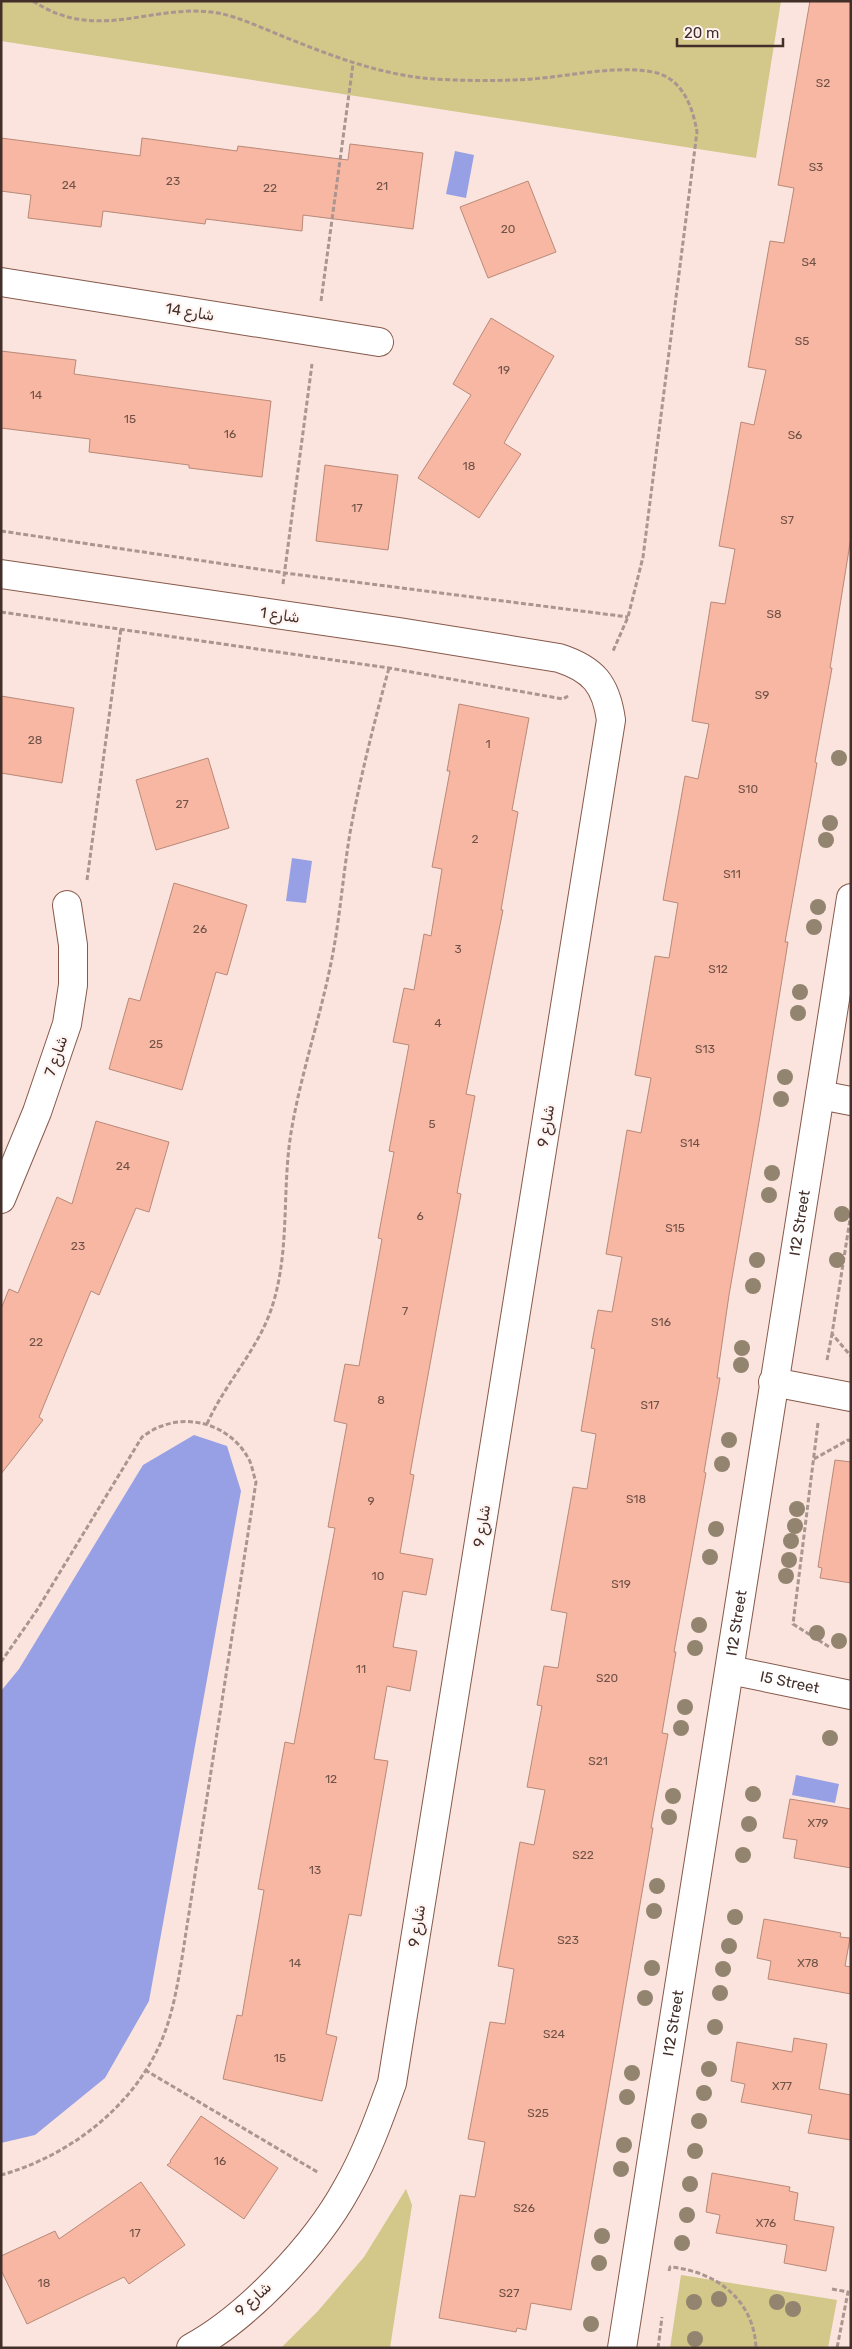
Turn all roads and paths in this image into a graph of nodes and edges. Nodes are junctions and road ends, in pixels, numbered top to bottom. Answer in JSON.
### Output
{"nodes":[{"id":1,"x":33,"y":1,"type":"edge"},
{"id":2,"x":1,"y":282,"type":"edge"},
{"id":3,"x":379,"y":342,"type":"dead end"},
{"id":4,"x":1,"y":531,"type":"edge"},
{"id":5,"x":1,"y":574,"type":"edge"},
{"id":6,"x":125,"y":593,"type":"junction"},
{"id":7,"x":1,"y":612,"type":"edge"},
{"id":8,"x":628,"y":617,"type":"junction"},
{"id":9,"x":120,"y":629,"type":"junction"},
{"id":10,"x":399,"y":632,"type":"junction"},
{"id":11,"x":559,"y":658,"type":"joint"},
{"id":12,"x":389,"y":668,"type":"junction"},
{"id":13,"x":596,"y":679,"type":"junction"},
{"id":14,"x":86,"y":886,"type":"dead end"},
{"id":15,"x":851,"y":898,"type":"edge"},
{"id":16,"x":67,"y":905,"type":"dead end"},
{"id":17,"x":820,"y":1095,"type":"junction"},
{"id":18,"x":851,"y":1101,"type":"edge"},
{"id":19,"x":1,"y":1198,"type":"edge"},
{"id":20,"x":851,"y":1213,"type":"edge"},
{"id":21,"x":832,"y":1334,"type":"junction"},
{"id":22,"x":851,"y":1356,"type":"edge"},
{"id":23,"x":773,"y":1382,"type":"junction"},
{"id":24,"x":822,"y":1391,"type":"junction"},
{"id":25,"x":851,"y":1397,"type":"edge"},
{"id":26,"x":207,"y":1424,"type":"junction"},
{"id":27,"x":851,"y":1441,"type":"edge"},
{"id":28,"x":813,"y":1460,"type":"junction"},
{"id":29,"x":830,"y":1648,"type":"dead end"},
{"id":30,"x":1,"y":1662,"type":"edge"},
{"id":31,"x":730,"y":1670,"type":"junction"},
{"id":32,"x":851,"y":1695,"type":"edge"},
{"id":33,"x":145,"y":2070,"type":"junction"},
{"id":34,"x":1,"y":2175,"type":"edge"},
{"id":35,"x":346,"y":2190,"type":"junction"},
{"id":36,"x":670,"y":2267,"type":"dead end"},
{"id":37,"x":832,"y":2289,"type":"dead end"},
{"id":38,"x":191,"y":2348,"type":"edge"},
{"id":39,"x":622,"y":2348,"type":"edge"},
{"id":40,"x":756,"y":2348,"type":"edge"},
{"id":41,"x":837,"y":2348,"type":"edge"}],
"edges":[{"from":1,"to":8,"type":"path"},
{"from":2,"to":3,"type":"street","name":"شارع 14"},
{"from":4,"to":8,"type":"path"},
{"from":5,"to":6,"type":"street","name":"شارع 1"},
{"from":6,"to":9,"type":"path"},
{"from":6,"to":10,"type":"street","name":"شارع 1"},
{"from":7,"to":9,"type":"path"},
{"from":8,"to":13,"type":"path"},
{"from":9,"to":12,"type":"path"},
{"from":9,"to":14,"type":"path"},
{"from":10,"to":11,"type":"street","name":"شارع 1"},
{"from":10,"to":12,"type":"path"},
{"from":11,"to":13,"type":"street","name":"شارع 9"},
{"from":12,"to":13,"type":"path"},
{"from":12,"to":26,"type":"path"},
{"from":13,"to":35,"type":"street","name":"شارع 9"},
{"from":15,"to":17,"type":"street","name":"I12 Street"},
{"from":16,"to":19,"type":"street","name":"شارع 7"},
{"from":17,"to":18,"type":"street"},
{"from":17,"to":23,"type":"street","name":"I12 Street"},
{"from":20,"to":21,"type":"path"},
{"from":21,"to":22,"type":"path"},
{"from":21,"to":24,"type":"path"},
{"from":23,"to":24,"type":"street"},
{"from":23,"to":31,"type":"street","name":"I12 Street"},
{"from":24,"to":25,"type":"street"},
{"from":24,"to":28,"type":"path"},
{"from":26,"to":30,"type":"path"},
{"from":26,"to":33,"type":"path"},
{"from":27,"to":28,"type":"path"},
{"from":28,"to":29,"type":"path"},
{"from":31,"to":32,"type":"street","name":"I5 Street"},
{"from":31,"to":39,"type":"street","name":"I12 Street"},
{"from":33,"to":34,"type":"path"},
{"from":33,"to":35,"type":"path"},
{"from":35,"to":38,"type":"street","name":"شارع 9"},
{"from":36,"to":40,"type":"path"},
{"from":37,"to":41,"type":"path"}]}
